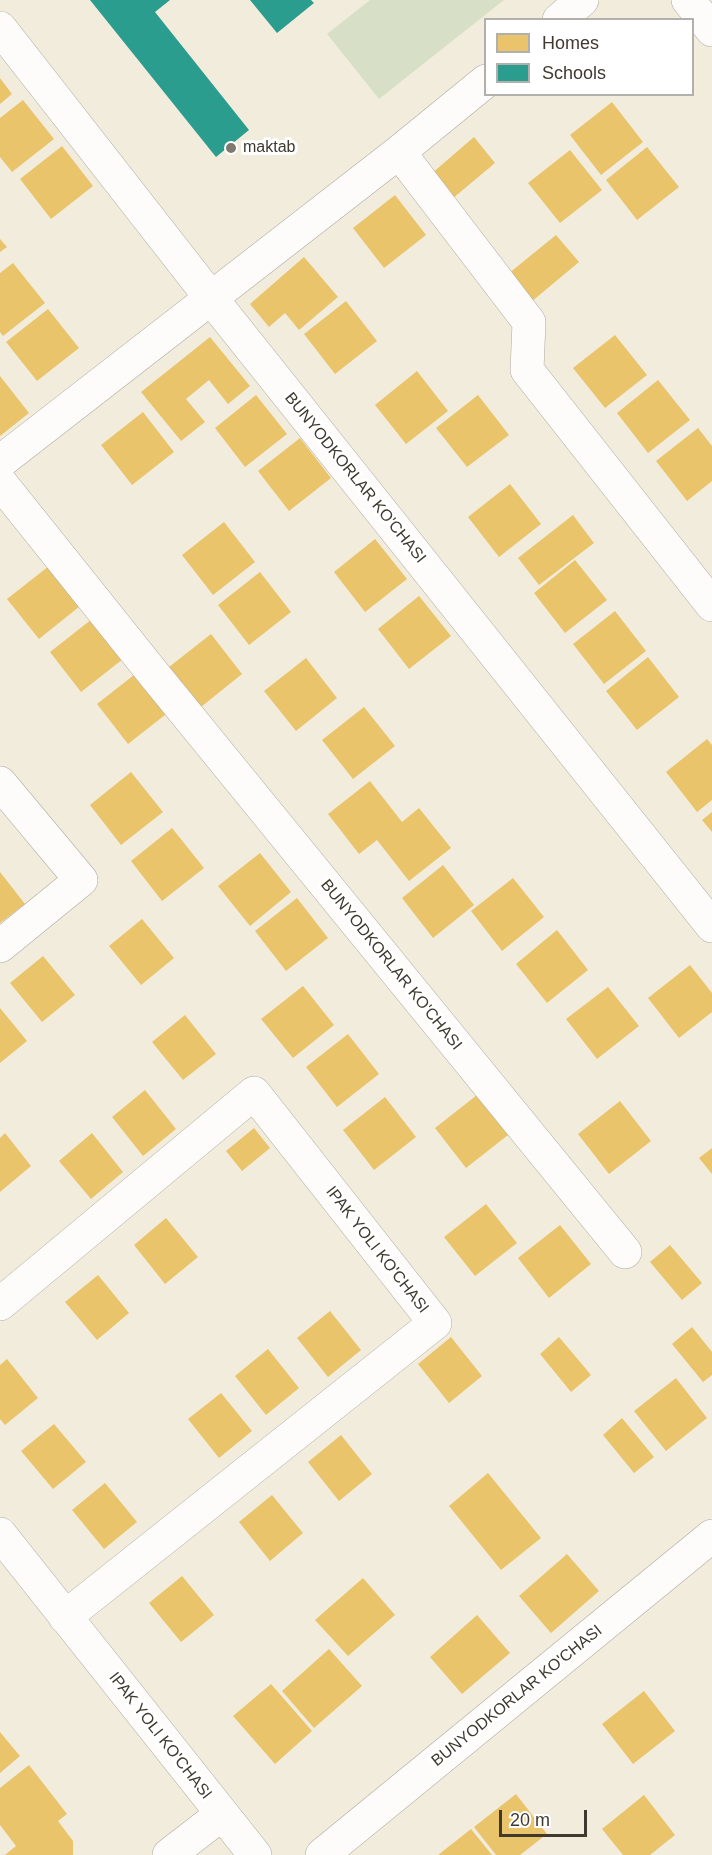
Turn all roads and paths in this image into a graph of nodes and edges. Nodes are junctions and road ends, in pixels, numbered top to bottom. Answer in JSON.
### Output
{"nodes":[{"id":1,"x":582,"y":0,"type":"edge"},
{"id":2,"x":688,"y":0,"type":"edge"},
{"id":3,"x":561,"y":18,"type":"edge"},
{"id":4,"x":0,"y":28,"type":"edge"},
{"id":5,"x":712,"y":30,"type":"edge"},
{"id":6,"x":484,"y":83,"type":"edge"},
{"id":7,"x":399,"y":152,"type":"junction"},
{"id":8,"x":211,"y":298,"type":"junction"},
{"id":9,"x":0,"y":462,"type":"edge"},
{"id":10,"x":0,"y":482,"type":"edge"},
{"id":11,"x":712,"y":606,"type":"edge"},
{"id":12,"x":0,"y":783,"type":"edge"},
{"id":13,"x":712,"y":926,"type":"edge"},
{"id":14,"x":0,"y":946,"type":"edge"},
{"id":15,"x":626,"y":1252,"type":"dead end"},
{"id":16,"x":0,"y":1304,"type":"edge"},
{"id":17,"x":0,"y":1534,"type":"edge"},
{"id":18,"x":712,"y":1536,"type":"edge"},
{"id":19,"x":65,"y":1617,"type":"junction"},
{"id":20,"x":222,"y":1814,"type":"junction"},
{"id":21,"x":169,"y":1855,"type":"edge"},
{"id":22,"x":255,"y":1855,"type":"edge"},
{"id":23,"x":322,"y":1855,"type":"edge"}],
"edges":[{"from":1,"to":3,"type":"street"},
{"from":2,"to":5,"type":"street"},
{"from":4,"to":8,"type":"street","name":"BUNYODKORLAR KO'CHASI"},
{"from":6,"to":7,"type":"street"},
{"from":7,"to":8,"type":"street"},
{"from":7,"to":11,"type":"street"},
{"from":8,"to":9,"type":"street"},
{"from":8,"to":13,"type":"street","name":"BUNYODKORLAR KO'CHASI"},
{"from":10,"to":15,"type":"street","name":"BUNYODKORLAR KO'CHASI"},
{"from":12,"to":14,"type":"street"},
{"from":16,"to":19,"type":"street","name":"IPAK YOLI KO'CHASI"},
{"from":17,"to":19,"type":"street","name":"IPAK YOLI KO'CHASI"},
{"from":18,"to":23,"type":"street","name":"BUNYODKORLAR KO'CHASI"},
{"from":19,"to":20,"type":"street","name":"IPAK YOLI KO'CHASI"},
{"from":20,"to":21,"type":"street"},
{"from":20,"to":22,"type":"street","name":"IPAK YOLI KO'CHASI"}]}
